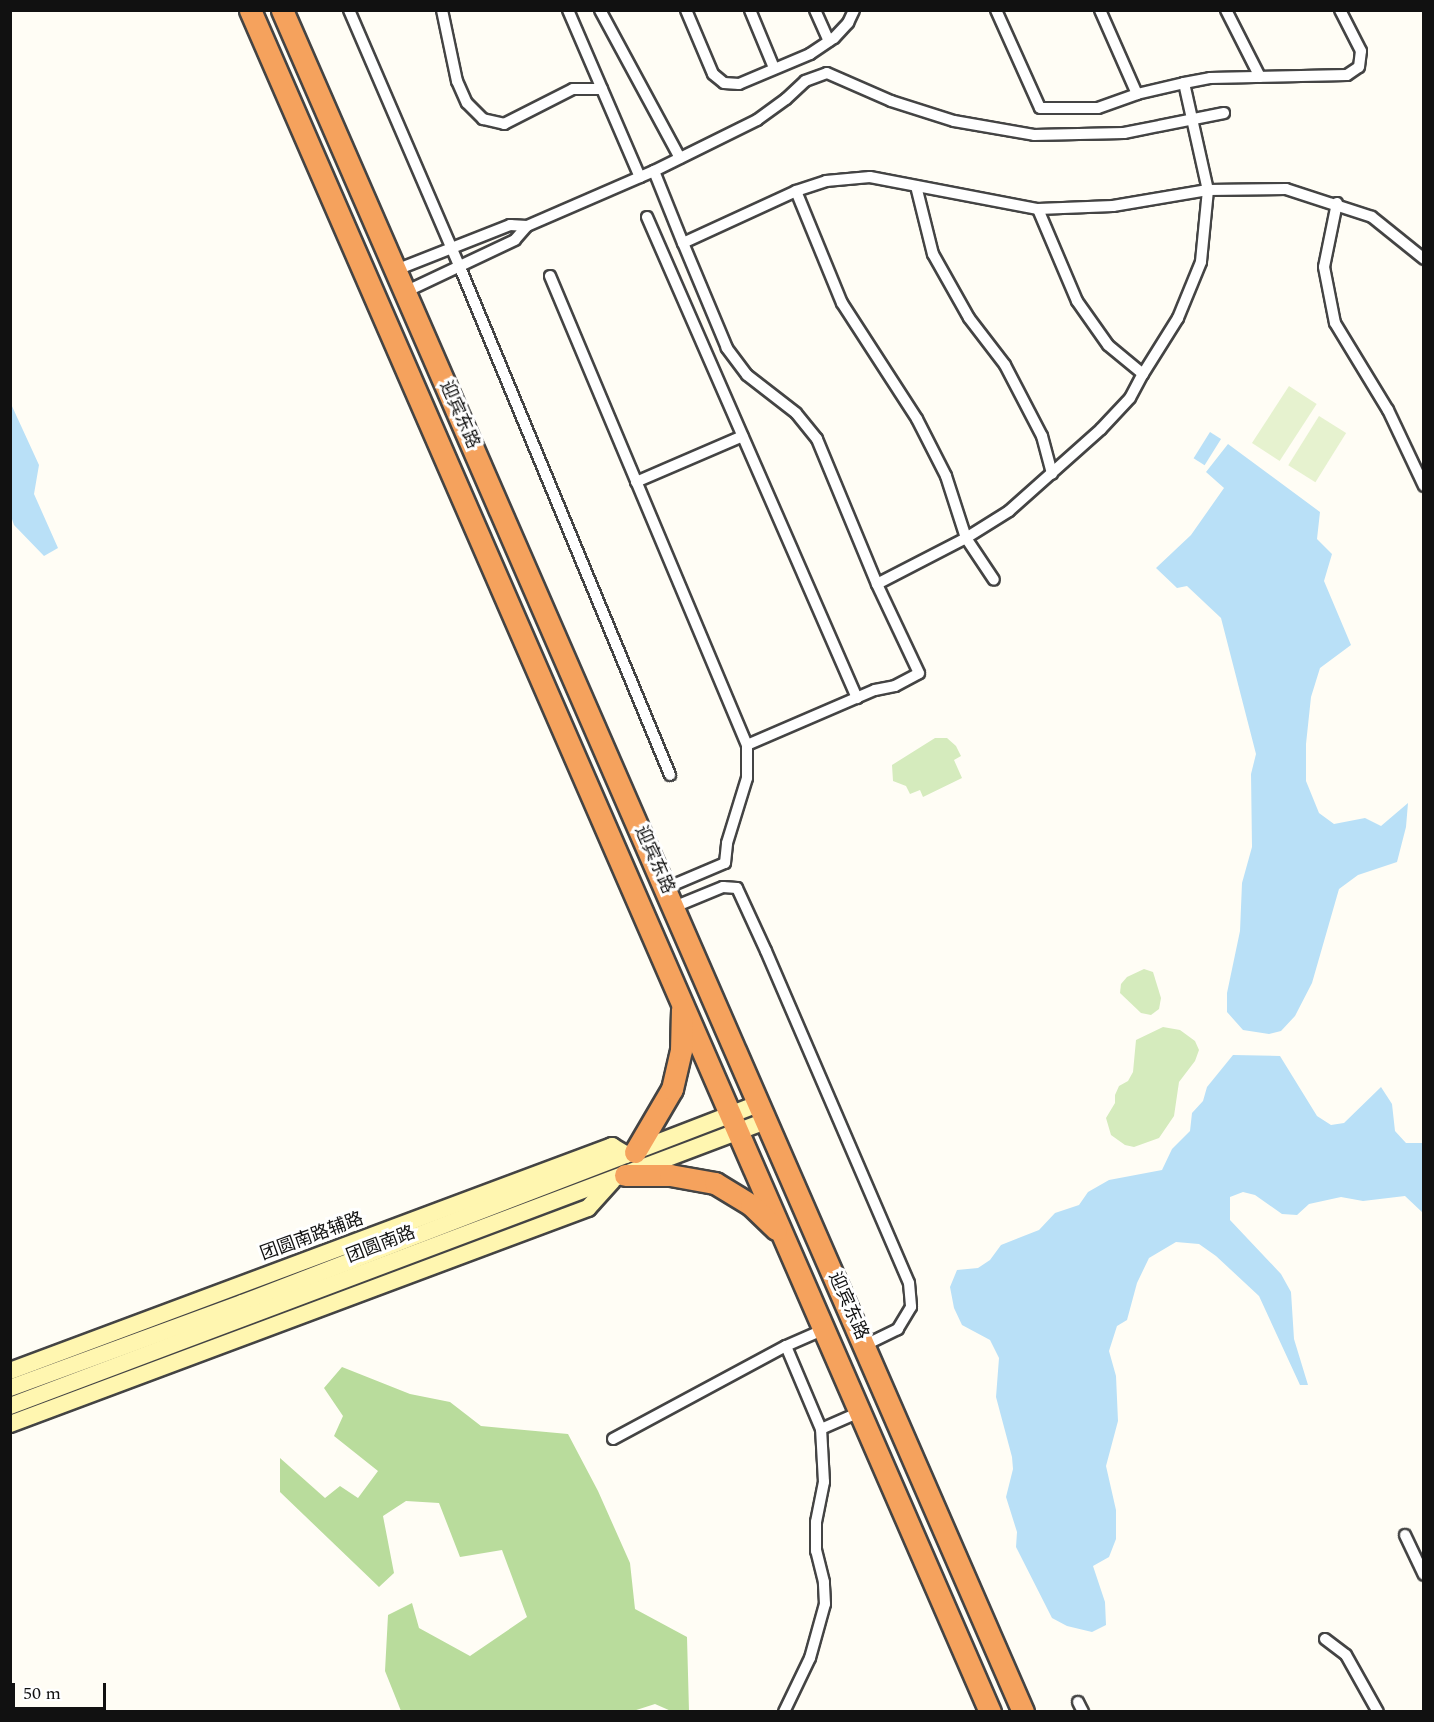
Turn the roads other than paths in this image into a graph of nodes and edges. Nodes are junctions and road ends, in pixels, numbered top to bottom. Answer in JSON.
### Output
{"nodes":[{"id":1,"x":250,"y":10,"type":"edge"},
{"id":2,"x":282,"y":10,"type":"edge"},
{"id":3,"x":349,"y":10,"type":"edge"},
{"id":4,"x":442,"y":10,"type":"edge"},
{"id":5,"x":568,"y":10,"type":"edge"},
{"id":6,"x":600,"y":10,"type":"edge"},
{"id":7,"x":686,"y":10,"type":"edge"},
{"id":8,"x":750,"y":10,"type":"edge"},
{"id":9,"x":815,"y":10,"type":"edge"},
{"id":10,"x":854,"y":10,"type":"edge"},
{"id":11,"x":996,"y":10,"type":"edge"},
{"id":12,"x":1100,"y":10,"type":"edge"},
{"id":13,"x":1226,"y":10,"type":"edge"},
{"id":14,"x":1340,"y":10,"type":"edge"},
{"id":15,"x":829,"y":41,"type":"junction"},
{"id":16,"x":774,"y":68,"type":"junction"},
{"id":17,"x":1260,"y":77,"type":"junction"},
{"id":18,"x":1184,"y":83,"type":"junction"},
{"id":19,"x":602,"y":89,"type":"junction"},
{"id":20,"x":1137,"y":94,"type":"junction"},
{"id":21,"x":1224,"y":113,"type":"dead end"},
{"id":22,"x":1193,"y":119,"type":"junction"},
{"id":23,"x":680,"y":158,"type":"junction"},
{"id":24,"x":654,"y":171,"type":"junction"},
{"id":25,"x":640,"y":177,"type":"junction"},
{"id":26,"x":916,"y":186,"type":"junction"},
{"id":27,"x":796,"y":190,"type":"junction"},
{"id":28,"x":1208,"y":190,"type":"junction"},
{"id":29,"x":1338,"y":203,"type":"junction"},
{"id":30,"x":1038,"y":209,"type":"junction"},
{"id":31,"x":647,"y":217,"type":"dead end"},
{"id":32,"x":527,"y":226,"type":"junction"},
{"id":33,"x":683,"y":243,"type":"junction"},
{"id":34,"x":451,"y":248,"type":"junction"},
{"id":35,"x":1424,"y":259,"type":"edge"},
{"id":36,"x":459,"y":265,"type":"junction"},
{"id":37,"x":396,"y":270,"type":"junction"},
{"id":38,"x":550,"y":276,"type":"dead end"},
{"id":39,"x":405,"y":292,"type":"junction"},
{"id":40,"x":1143,"y":374,"type":"junction"},
{"id":41,"x":743,"y":436,"type":"junction"},
{"id":42,"x":1052,"y":474,"type":"junction"},
{"id":43,"x":636,"y":482,"type":"junction"},
{"id":44,"x":1424,"y":486,"type":"edge"},
{"id":45,"x":966,"y":538,"type":"junction"},
{"id":46,"x":994,"y":580,"type":"dead end"},
{"id":47,"x":877,"y":584,"type":"junction"},
{"id":48,"x":857,"y":698,"type":"junction"},
{"id":49,"x":747,"y":745,"type":"junction"},
{"id":50,"x":670,"y":775,"type":"dead end"},
{"id":51,"x":670,"y":898,"type":"junction"},
{"id":52,"x":682,"y":1002,"type":"junction"},
{"id":53,"x":762,"y":1112,"type":"junction"},
{"id":54,"x":734,"y":1124,"type":"junction"},
{"id":55,"x":625,"y":1165,"type":"junction"},
{"id":56,"x":784,"y":1238,"type":"junction"},
{"id":57,"x":825,"y":1329,"type":"junction"},
{"id":58,"x":865,"y":1345,"type":"junction"},
{"id":59,"x":786,"y":1346,"type":"junction"},
{"id":60,"x":10,"y":1371,"type":"edge"},
{"id":61,"x":10,"y":1388,"type":"edge"},
{"id":62,"x":10,"y":1406,"type":"edge"},
{"id":63,"x":860,"y":1412,"type":"junction"},
{"id":64,"x":10,"y":1424,"type":"edge"},
{"id":65,"x":821,"y":1429,"type":"junction"},
{"id":66,"x":613,"y":1438,"type":"dead end"},
{"id":67,"x":1405,"y":1535,"type":"dead end"},
{"id":68,"x":1424,"y":1575,"type":"edge"},
{"id":69,"x":1325,"y":1639,"type":"dead end"},
{"id":70,"x":784,"y":1712,"type":"edge"},
{"id":71,"x":990,"y":1712,"type":"edge"},
{"id":72,"x":1023,"y":1712,"type":"edge"},
{"id":73,"x":1378,"y":1712,"type":"edge"}],
"edges":[{"from":1,"to":52,"type":"highway","name":"迎宾东路"},
{"from":2,"to":37,"type":"highway","name":"迎宾东路"},
{"from":3,"to":34,"type":"street"},
{"from":4,"to":19,"type":"street"},
{"from":5,"to":19,"type":"street"},
{"from":6,"to":23,"type":"street"},
{"from":7,"to":16,"type":"street"},
{"from":8,"to":16,"type":"street"},
{"from":9,"to":15,"type":"street"},
{"from":10,"to":15,"type":"street"},
{"from":11,"to":20,"type":"street"},
{"from":12,"to":20,"type":"street"},
{"from":13,"to":17,"type":"street"},
{"from":14,"to":17,"type":"street"},
{"from":15,"to":16,"type":"street"},
{"from":17,"to":18,"type":"street"},
{"from":18,"to":20,"type":"street"},
{"from":18,"to":22,"type":"street"},
{"from":19,"to":25,"type":"street"},
{"from":21,"to":22,"type":"street"},
{"from":22,"to":23,"type":"street"},
{"from":22,"to":28,"type":"street"},
{"from":23,"to":24,"type":"street"},
{"from":24,"to":25,"type":"street"},
{"from":24,"to":33,"type":"street"},
{"from":25,"to":32,"type":"street"},
{"from":26,"to":27,"type":"street"},
{"from":26,"to":30,"type":"street"},
{"from":26,"to":42,"type":"street"},
{"from":27,"to":33,"type":"street"},
{"from":27,"to":45,"type":"street"},
{"from":28,"to":29,"type":"street"},
{"from":28,"to":30,"type":"street"},
{"from":28,"to":40,"type":"street"},
{"from":29,"to":35,"type":"street"},
{"from":29,"to":44,"type":"street"},
{"from":30,"to":40,"type":"street"},
{"from":31,"to":41,"type":"street"},
{"from":32,"to":34,"type":"street"},
{"from":32,"to":36,"type":"street"},
{"from":33,"to":47,"type":"street"},
{"from":34,"to":36,"type":"street"},
{"from":34,"to":37,"type":"street"},
{"from":36,"to":39,"type":"street"},
{"from":36,"to":50,"type":"street"},
{"from":37,"to":39,"type":"highway","name":"迎宾东路"},
{"from":38,"to":43,"type":"street"},
{"from":39,"to":51,"type":"highway","name":"迎宾东路"},
{"from":40,"to":42,"type":"street"},
{"from":41,"to":43,"type":"street"},
{"from":41,"to":48,"type":"street"},
{"from":42,"to":45,"type":"street"},
{"from":43,"to":49,"type":"street"},
{"from":45,"to":46,"type":"street"},
{"from":45,"to":47,"type":"street"},
{"from":47,"to":48,"type":"street"},
{"from":48,"to":49,"type":"street"},
{"from":49,"to":51,"type":"street"},
{"from":51,"to":53,"type":"highway","name":"迎宾东路"},
{"from":51,"to":58,"type":"street"},
{"from":52,"to":54,"type":"highway","name":"迎宾东路"},
{"from":52,"to":55,"type":"highway"},
{"from":53,"to":54,"type":"main road","name":"团圆南路"},
{"from":53,"to":58,"type":"highway","name":"迎宾东路"},
{"from":54,"to":55,"type":"main road","name":"团圆南路"},
{"from":54,"to":55,"type":"main road","name":"团圆南路"},
{"from":54,"to":56,"type":"highway","name":"迎宾东路"},
{"from":55,"to":56,"type":"highway"},
{"from":55,"to":60,"type":"main road","name":"团圆南路辅路"},
{"from":55,"to":61,"type":"main road","name":"团圆南路"},
{"from":55,"to":62,"type":"main road","name":"团圆南路"},
{"from":55,"to":64,"type":"main road"},
{"from":56,"to":57,"type":"highway","name":"迎宾东路"},
{"from":57,"to":59,"type":"street"},
{"from":57,"to":63,"type":"highway","name":"迎宾东路"},
{"from":58,"to":72,"type":"highway","name":"迎宾东路"},
{"from":59,"to":65,"type":"street"},
{"from":59,"to":66,"type":"street"},
{"from":63,"to":65,"type":"street"},
{"from":63,"to":71,"type":"highway","name":"迎宾东路"},
{"from":65,"to":70,"type":"street"},
{"from":67,"to":68,"type":"street"},
{"from":69,"to":73,"type":"street"}]}
